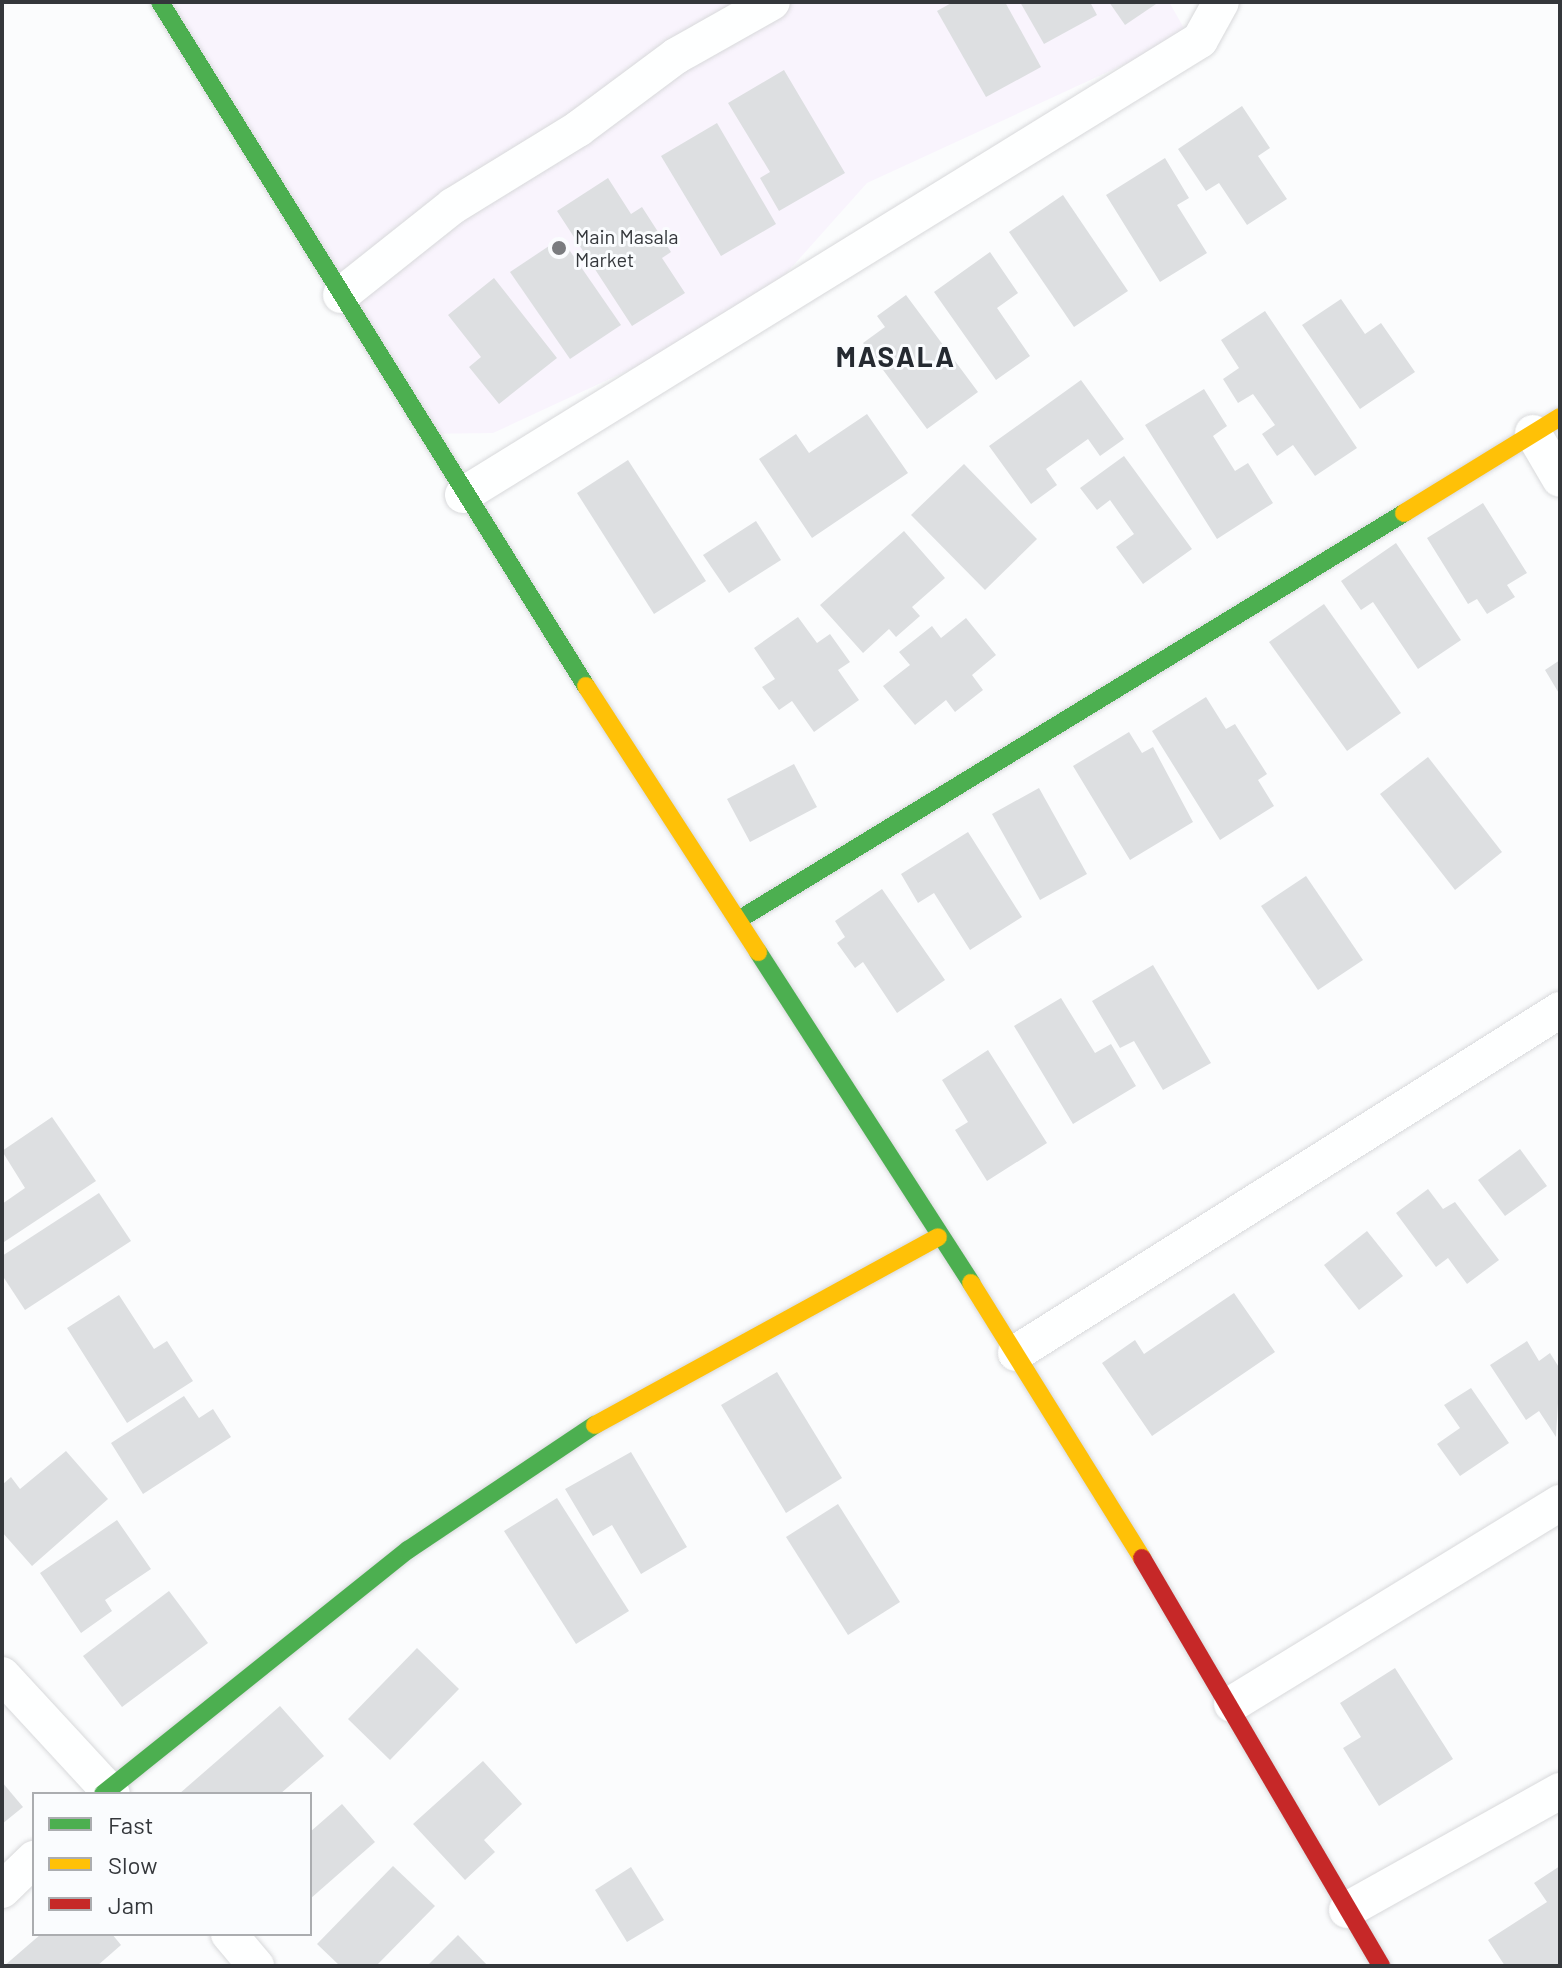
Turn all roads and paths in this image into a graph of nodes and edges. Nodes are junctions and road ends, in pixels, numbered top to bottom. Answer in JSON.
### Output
{"nodes":[{"id":1,"x":160,"y":2,"type":"edge"},
{"id":2,"x":772,"y":2,"type":"edge"},
{"id":3,"x":1221,"y":2,"type":"edge"},
{"id":4,"x":341,"y":295,"type":"junction"},
{"id":5,"x":1547,"y":425,"type":"edge"},
{"id":6,"x":1560,"y":479,"type":"edge"},
{"id":7,"x":463,"y":495,"type":"junction"},
{"id":8,"x":740,"y":919,"type":"junction"},
{"id":9,"x":1560,"y":1010,"type":"edge"},
{"id":10,"x":938,"y":1237,"type":"junction"},
{"id":11,"x":1016,"y":1353,"type":"junction"},
{"id":12,"x":1560,"y":1503,"type":"edge"},
{"id":13,"x":2,"y":1675,"type":"edge"},
{"id":14,"x":1232,"y":1704,"type":"junction"},
{"id":15,"x":1560,"y":1791,"type":"edge"},
{"id":16,"x":108,"y":1792,"type":"edge"},
{"id":17,"x":32,"y":1861,"type":"edge"},
{"id":18,"x":2,"y":1890,"type":"edge"},
{"id":19,"x":1347,"y":1910,"type":"junction"},
{"id":20,"x":231,"y":1936,"type":"edge"},
{"id":21,"x":256,"y":1966,"type":"edge"},
{"id":22,"x":1381,"y":1966,"type":"edge"}],
"edges":[{"from":1,"to":4,"type":"street"},
{"from":2,"to":4,"type":"street"},
{"from":3,"to":7,"type":"street"},
{"from":4,"to":7,"type":"street"},
{"from":5,"to":6,"type":"street"},
{"from":5,"to":8,"type":"street"},
{"from":7,"to":8,"type":"street"},
{"from":8,"to":10,"type":"street"},
{"from":9,"to":11,"type":"street"},
{"from":10,"to":11,"type":"street"},
{"from":10,"to":16,"type":"street"},
{"from":11,"to":14,"type":"street"},
{"from":12,"to":14,"type":"street"},
{"from":13,"to":16,"type":"street"},
{"from":14,"to":19,"type":"street"},
{"from":15,"to":19,"type":"street"},
{"from":17,"to":18,"type":"street"},
{"from":19,"to":22,"type":"street"},
{"from":20,"to":21,"type":"street"}]}
